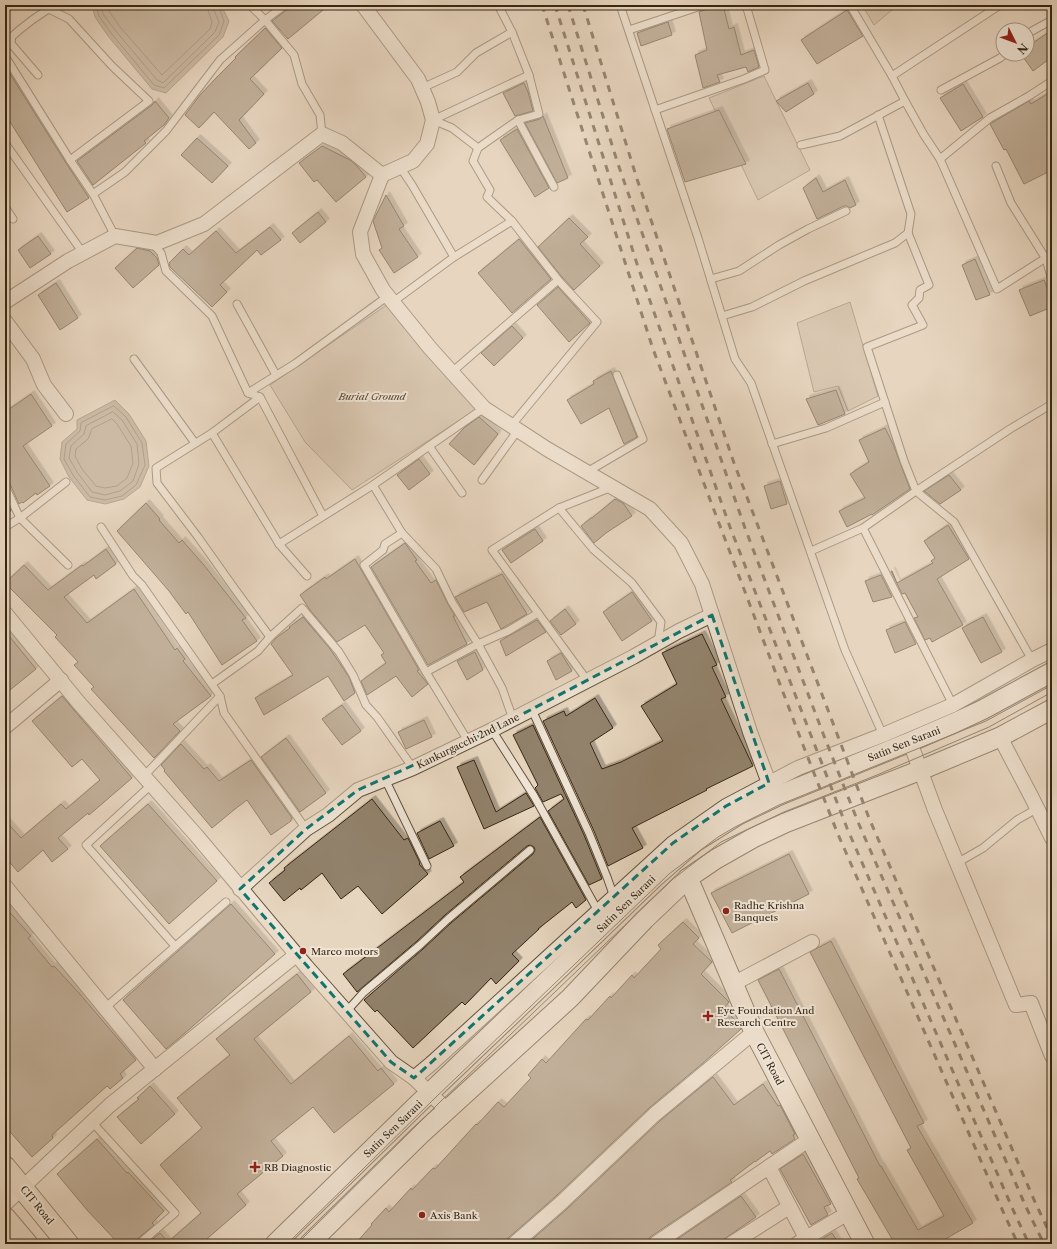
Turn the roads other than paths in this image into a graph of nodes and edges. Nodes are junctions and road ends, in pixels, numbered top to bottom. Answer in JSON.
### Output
{"nodes":[{"id":1,"x":41,"y":5,"type":"edge"},
{"id":2,"x":56,"y":5,"type":"edge"},
{"id":3,"x":250,"y":5,"type":"edge"},
{"id":4,"x":285,"y":5,"type":"edge"},
{"id":5,"x":363,"y":5,"type":"edge"},
{"id":6,"x":498,"y":5,"type":"edge"},
{"id":7,"x":620,"y":5,"type":"edge"},
{"id":8,"x":704,"y":5,"type":"edge"},
{"id":9,"x":746,"y":5,"type":"edge"},
{"id":10,"x":850,"y":5,"type":"edge"},
{"id":11,"x":1000,"y":5,"type":"edge"},
{"id":12,"x":48,"y":9,"type":"junction"},
{"id":13,"x":265,"y":20,"type":"junction"},
{"id":14,"x":1052,"y":20,"type":"edge"},
{"id":15,"x":1035,"y":29,"type":"edge"},
{"id":16,"x":629,"y":30,"type":"junction"},
{"id":17,"x":512,"y":32,"type":"junction"},
{"id":18,"x":6,"y":40,"type":"edge"},
{"id":19,"x":5,"y":56,"type":"edge"},
{"id":20,"x":995,"y":61,"type":"edge"},
{"id":21,"x":38,"y":75,"type":"dead end"},
{"id":22,"x":530,"y":75,"type":"junction"},
{"id":23,"x":892,"y":76,"type":"junction"},
{"id":24,"x":1052,"y":81,"type":"edge"},
{"id":25,"x":422,"y":88,"type":"junction"},
{"id":26,"x":941,"y":90,"type":"dead end"},
{"id":27,"x":905,"y":101,"type":"junction"},
{"id":28,"x":655,"y":110,"type":"junction"},
{"id":29,"x":878,"y":115,"type":"junction"},
{"id":30,"x":434,"y":120,"type":"junction"},
{"id":31,"x":518,"y":120,"type":"junction"},
{"id":32,"x":322,"y":134,"type":"junction"},
{"id":33,"x":5,"y":143,"type":"edge"},
{"id":34,"x":801,"y":145,"type":"dead end"},
{"id":35,"x":478,"y":148,"type":"junction"},
{"id":36,"x":940,"y":159,"type":"junction"},
{"id":37,"x":70,"y":160,"type":"junction"},
{"id":38,"x":996,"y":166,"type":"dead end"},
{"id":39,"x":400,"y":167,"type":"junction"},
{"id":40,"x":382,"y":175,"type":"junction"},
{"id":41,"x":554,"y":186,"type":"dead end"},
{"id":42,"x":93,"y":194,"type":"junction"},
{"id":43,"x":6,"y":209,"type":"edge"},
{"id":44,"x":846,"y":211,"type":"dead end"},
{"id":45,"x":12,"y":219,"type":"dead end"},
{"id":46,"x":512,"y":220,"type":"junction"},
{"id":47,"x":908,"y":232,"type":"junction"},
{"id":48,"x":115,"y":236,"type":"junction"},
{"id":49,"x":151,"y":242,"type":"junction"},
{"id":50,"x":83,"y":253,"type":"junction"},
{"id":51,"x":1052,"y":254,"type":"edge"},
{"id":52,"x":454,"y":257,"type":"junction"},
{"id":53,"x":1046,"y":259,"type":"junction"},
{"id":54,"x":711,"y":279,"type":"junction"},
{"id":55,"x":558,"y":280,"type":"junction"},
{"id":56,"x":1052,"y":280,"type":"edge"},
{"id":57,"x":390,"y":299,"type":"junction"},
{"id":58,"x":5,"y":302,"type":"edge"},
{"id":59,"x":237,"y":304,"type":"dead end"},
{"id":60,"x":722,"y":316,"type":"junction"},
{"id":61,"x":5,"y":321,"type":"edge"},
{"id":62,"x":134,"y":359,"type":"dead end"},
{"id":63,"x":452,"y":372,"type":"junction"},
{"id":64,"x":276,"y":375,"type":"junction"},
{"id":65,"x":617,"y":375,"type":"dead end"},
{"id":66,"x":248,"y":392,"type":"junction"},
{"id":67,"x":260,"y":396,"type":"junction"},
{"id":68,"x":885,"y":402,"type":"junction"},
{"id":69,"x":1052,"y":404,"type":"edge"},
{"id":70,"x":484,"y":408,"type":"junction"},
{"id":71,"x":66,"y":414,"type":"dead end"},
{"id":72,"x":515,"y":428,"type":"junction"},
{"id":73,"x":212,"y":433,"type":"junction"},
{"id":74,"x":195,"y":443,"type":"junction"},
{"id":75,"x":772,"y":444,"type":"junction"},
{"id":76,"x":429,"y":446,"type":"junction"},
{"id":77,"x":587,"y":472,"type":"junction"},
{"id":78,"x":482,"y":480,"type":"dead end"},
{"id":79,"x":66,"y":482,"type":"dead end"},
{"id":80,"x":373,"y":485,"type":"junction"},
{"id":81,"x":5,"y":486,"type":"edge"},
{"id":82,"x":613,"y":487,"type":"junction"},
{"id":83,"x":916,"y":491,"type":"junction"},
{"id":84,"x":462,"y":493,"type":"dead end"},
{"id":85,"x":558,"y":508,"type":"junction"},
{"id":86,"x":323,"y":516,"type":"junction"},
{"id":87,"x":20,"y":518,"type":"junction"},
{"id":88,"x":5,"y":527,"type":"edge"},
{"id":89,"x":101,"y":527,"type":"dead end"},
{"id":90,"x":863,"y":528,"type":"junction"},
{"id":91,"x":402,"y":533,"type":"junction"},
{"id":92,"x":279,"y":544,"type":"junction"},
{"id":93,"x":811,"y":551,"type":"junction"},
{"id":94,"x":68,"y":565,"type":"dead end"},
{"id":95,"x":307,"y":576,"type":"dead end"},
{"id":96,"x":5,"y":613,"type":"edge"},
{"id":97,"x":538,"y":613,"type":"junction"},
{"id":98,"x":712,"y":615,"type":"junction"},
{"id":99,"x":10,"y":628,"type":"edge"},
{"id":100,"x":270,"y":638,"type":"junction"},
{"id":101,"x":658,"y":643,"type":"junction"},
{"id":102,"x":478,"y":644,"type":"junction"},
{"id":103,"x":1052,"y":650,"type":"edge"},
{"id":104,"x":1032,"y":660,"type":"junction"},
{"id":105,"x":426,"y":672,"type":"junction"},
{"id":106,"x":1052,"y":672,"type":"edge"},
{"id":107,"x":60,"y":680,"type":"junction"},
{"id":108,"x":587,"y":680,"type":"junction"},
{"id":109,"x":212,"y":684,"type":"junction"},
{"id":110,"x":220,"y":696,"type":"junction"},
{"id":111,"x":953,"y":704,"type":"junction"},
{"id":112,"x":1052,"y":709,"type":"edge"},
{"id":113,"x":532,"y":710,"type":"junction"},
{"id":114,"x":513,"y":719,"type":"junction"},
{"id":115,"x":5,"y":727,"type":"edge"},
{"id":116,"x":492,"y":730,"type":"junction"},
{"id":117,"x":882,"y":735,"type":"junction"},
{"id":118,"x":1000,"y":737,"type":"junction"},
{"id":119,"x":468,"y":741,"type":"junction"},
{"id":120,"x":910,"y":742,"type":"junction"},
{"id":121,"x":413,"y":768,"type":"junction"},
{"id":122,"x":921,"y":770,"type":"junction"},
{"id":123,"x":385,"y":779,"type":"junction"},
{"id":124,"x":148,"y":781,"type":"junction"},
{"id":125,"x":769,"y":783,"type":"junction"},
{"id":126,"x":1038,"y":808,"type":"junction"},
{"id":127,"x":306,"y":829,"type":"junction"},
{"id":128,"x":1052,"y":838,"type":"edge"},
{"id":129,"x":530,"y":850,"type":"dead end"},
{"id":130,"x":957,"y":863,"type":"junction"},
{"id":131,"x":427,"y":866,"type":"dead end"},
{"id":132,"x":688,"y":878,"type":"junction"},
{"id":133,"x":5,"y":886,"type":"edge"},
{"id":134,"x":240,"y":889,"type":"junction"},
{"id":135,"x":614,"y":897,"type":"junction"},
{"id":136,"x":226,"y":902,"type":"dead end"},
{"id":137,"x":598,"y":911,"type":"junction"},
{"id":138,"x":812,"y":942,"type":"dead end"},
{"id":139,"x":175,"y":946,"type":"junction"},
{"id":140,"x":296,"y":955,"type":"junction"},
{"id":141,"x":733,"y":984,"type":"junction"},
{"id":142,"x":105,"y":1008,"type":"junction"},
{"id":143,"x":346,"y":1012,"type":"junction"},
{"id":144,"x":754,"y":1032,"type":"junction"},
{"id":145,"x":1052,"y":1056,"type":"edge"},
{"id":146,"x":155,"y":1069,"type":"junction"},
{"id":147,"x":414,"y":1078,"type":"junction"},
{"id":148,"x":430,"y":1093,"type":"junction"},
{"id":149,"x":447,"y":1110,"type":"junction"},
{"id":150,"x":92,"y":1122,"type":"junction"},
{"id":151,"x":810,"y":1139,"type":"junction"},
{"id":152,"x":5,"y":1167,"type":"edge"},
{"id":153,"x":769,"y":1167,"type":"junction"},
{"id":154,"x":23,"y":1188,"type":"junction"},
{"id":155,"x":5,"y":1204,"type":"edge"},
{"id":156,"x":789,"y":1207,"type":"junction"},
{"id":157,"x":848,"y":1213,"type":"junction"},
{"id":158,"x":5,"y":1218,"type":"edge"},
{"id":159,"x":801,"y":1241,"type":"edge"},
{"id":160,"x":27,"y":1244,"type":"edge"},
{"id":161,"x":68,"y":1244,"type":"edge"},
{"id":162,"x":139,"y":1244,"type":"edge"},
{"id":163,"x":276,"y":1244,"type":"edge"},
{"id":164,"x":309,"y":1244,"type":"edge"},
{"id":165,"x":514,"y":1244,"type":"edge"},
{"id":166,"x":655,"y":1244,"type":"edge"},
{"id":167,"x":731,"y":1244,"type":"edge"},
{"id":168,"x":865,"y":1244,"type":"edge"}],
"edges":[{"from":1,"to":12,"type":"lane"},
{"from":2,"to":12,"type":"lane"},
{"from":3,"to":13,"type":"lane"},
{"from":4,"to":13,"type":"lane"},
{"from":5,"to":25,"type":"street"},
{"from":6,"to":17,"type":"lane"},
{"from":7,"to":16,"type":"lane"},
{"from":8,"to":16,"type":"lane"},
{"from":9,"to":28,"type":"lane"},
{"from":10,"to":23,"type":"lane"},
{"from":11,"to":23,"type":"lane"},
{"from":12,"to":18,"type":"lane"},
{"from":12,"to":37,"type":"lane"},
{"from":13,"to":32,"type":"lane"},
{"from":13,"to":42,"type":"lane"},
{"from":14,"to":15,"type":"lane"},
{"from":16,"to":28,"type":"lane"},
{"from":17,"to":22,"type":"lane"},
{"from":17,"to":25,"type":"lane"},
{"from":18,"to":21,"type":"lane"},
{"from":19,"to":37,"type":"lane"},
{"from":20,"to":26,"type":"lane"},
{"from":22,"to":30,"type":"lane"},
{"from":22,"to":31,"type":"lane"},
{"from":23,"to":27,"type":"lane"},
{"from":24,"to":36,"type":"lane"},
{"from":25,"to":30,"type":"street"},
{"from":27,"to":29,"type":"lane"},
{"from":27,"to":36,"type":"lane"},
{"from":28,"to":54,"type":"lane"},
{"from":29,"to":34,"type":"lane"},
{"from":29,"to":47,"type":"lane"},
{"from":30,"to":35,"type":"lane"},
{"from":30,"to":39,"type":"street"},
{"from":31,"to":35,"type":"lane"},
{"from":31,"to":41,"type":"lane"},
{"from":32,"to":40,"type":"street"},
{"from":32,"to":49,"type":"street"},
{"from":33,"to":50,"type":"lane"},
{"from":35,"to":46,"type":"lane"},
{"from":36,"to":53,"type":"lane"},
{"from":37,"to":42,"type":"lane"},
{"from":38,"to":53,"type":"lane"},
{"from":39,"to":40,"type":"street"},
{"from":39,"to":52,"type":"lane"},
{"from":40,"to":57,"type":"street"},
{"from":42,"to":48,"type":"lane"},
{"from":43,"to":45,"type":"lane"},
{"from":44,"to":54,"type":"lane"},
{"from":46,"to":52,"type":"lane"},
{"from":46,"to":55,"type":"lane"},
{"from":47,"to":60,"type":"lane"},
{"from":47,"to":68,"type":"lane"},
{"from":48,"to":49,"type":"street"},
{"from":48,"to":50,"type":"street"},
{"from":49,"to":66,"type":"lane"},
{"from":50,"to":58,"type":"street"},
{"from":51,"to":53,"type":"lane"},
{"from":52,"to":57,"type":"lane"},
{"from":53,"to":56,"type":"lane"},
{"from":54,"to":60,"type":"lane"},
{"from":55,"to":63,"type":"lane"},
{"from":55,"to":72,"type":"lane"},
{"from":57,"to":63,"type":"street"},
{"from":57,"to":64,"type":"lane"},
{"from":59,"to":64,"type":"lane"},
{"from":60,"to":75,"type":"lane"},
{"from":61,"to":71,"type":"street"},
{"from":62,"to":74,"type":"lane"},
{"from":63,"to":70,"type":"street"},
{"from":64,"to":66,"type":"lane"},
{"from":65,"to":77,"type":"lane"},
{"from":66,"to":67,"type":"lane"},
{"from":67,"to":73,"type":"lane"},
{"from":67,"to":86,"type":"lane"},
{"from":68,"to":75,"type":"lane"},
{"from":68,"to":83,"type":"lane"},
{"from":69,"to":83,"type":"lane"},
{"from":70,"to":72,"type":"street"},
{"from":70,"to":76,"type":"lane"},
{"from":72,"to":77,"type":"street"},
{"from":72,"to":78,"type":"lane"},
{"from":73,"to":74,"type":"lane"},
{"from":73,"to":92,"type":"lane"},
{"from":74,"to":100,"type":"lane"},
{"from":75,"to":93,"type":"lane"},
{"from":76,"to":80,"type":"lane"},
{"from":76,"to":84,"type":"lane"},
{"from":77,"to":82,"type":"street"},
{"from":79,"to":87,"type":"lane"},
{"from":80,"to":86,"type":"lane"},
{"from":80,"to":91,"type":"lane"},
{"from":81,"to":87,"type":"lane"},
{"from":82,"to":85,"type":"lane"},
{"from":82,"to":98,"type":"street"},
{"from":83,"to":90,"type":"lane"},
{"from":83,"to":104,"type":"lane"},
{"from":85,"to":97,"type":"lane"},
{"from":85,"to":101,"type":"lane"},
{"from":86,"to":92,"type":"lane"},
{"from":87,"to":88,"type":"lane"},
{"from":87,"to":94,"type":"lane"},
{"from":89,"to":109,"type":"lane"},
{"from":90,"to":93,"type":"lane"},
{"from":90,"to":111,"type":"lane"},
{"from":91,"to":102,"type":"lane"},
{"from":91,"to":105,"type":"lane"},
{"from":92,"to":95,"type":"lane"},
{"from":93,"to":117,"type":"lane"},
{"from":96,"to":99,"type":"street"},
{"from":97,"to":102,"type":"lane"},
{"from":97,"to":108,"type":"lane"},
{"from":98,"to":101,"type":"street","name":"Kankurgacchi 2nd Lane"},
{"from":98,"to":125,"type":"street"},
{"from":99,"to":107,"type":"street"},
{"from":100,"to":109,"type":"lane"},
{"from":100,"to":121,"type":"lane"},
{"from":101,"to":108,"type":"street","name":"Kankurgacchi 2nd Lane"},
{"from":102,"to":105,"type":"lane"},
{"from":102,"to":114,"type":"lane"},
{"from":103,"to":104,"type":"street"},
{"from":104,"to":111,"type":"street"},
{"from":105,"to":119,"type":"lane"},
{"from":106,"to":120,"type":"main road","name":"Satin Sen Sarani"},
{"from":107,"to":115,"type":"street"},
{"from":107,"to":124,"type":"street"},
{"from":108,"to":113,"type":"street","name":"Kankurgacchi 2nd Lane"},
{"from":109,"to":110,"type":"lane"},
{"from":110,"to":124,"type":"lane"},
{"from":110,"to":127,"type":"lane"},
{"from":111,"to":117,"type":"street"},
{"from":112,"to":118,"type":"main road"},
{"from":113,"to":114,"type":"street","name":"Kankurgacchi 2nd Lane"},
{"from":113,"to":135,"type":"lane"},
{"from":114,"to":116,"type":"street","name":"Kankurgacchi 2nd Lane"},
{"from":116,"to":119,"type":"street","name":"Kankurgacchi 2nd Lane"},
{"from":116,"to":137,"type":"lane"},
{"from":117,"to":125,"type":"street"},
{"from":118,"to":122,"type":"main road"},
{"from":118,"to":126,"type":"street"},
{"from":119,"to":121,"type":"street","name":"Kankurgacchi 2nd Lane"},
{"from":120,"to":122,"type":"street"},
{"from":120,"to":148,"type":"main road","name":"Satin Sen Sarani"},
{"from":121,"to":123,"type":"street","name":"Kankurgacchi 2nd Lane"},
{"from":122,"to":130,"type":"street"},
{"from":122,"to":132,"type":"main road"},
{"from":123,"to":127,"type":"street","name":"Kankurgacchi 2nd Lane"},
{"from":123,"to":131,"type":"lane"},
{"from":124,"to":134,"type":"street"},
{"from":124,"to":139,"type":"lane"},
{"from":125,"to":135,"type":"street"},
{"from":126,"to":128,"type":"street"},
{"from":126,"to":130,"type":"lane"},
{"from":127,"to":134,"type":"street","name":"Kankurgacchi 2nd Lane"},
{"from":129,"to":143,"type":"lane"},
{"from":130,"to":145,"type":"street"},
{"from":132,"to":141,"type":"main road","name":"CIT Road"},
{"from":132,"to":149,"type":"main road"},
{"from":133,"to":142,"type":"street"},
{"from":134,"to":140,"type":"street"},
{"from":135,"to":137,"type":"street"},
{"from":136,"to":139,"type":"lane"},
{"from":137,"to":147,"type":"street"},
{"from":138,"to":141,"type":"street"},
{"from":139,"to":142,"type":"lane"},
{"from":140,"to":143,"type":"street"},
{"from":140,"to":146,"type":"street"},
{"from":141,"to":144,"type":"main road","name":"CIT Road"},
{"from":142,"to":146,"type":"street"},
{"from":143,"to":147,"type":"street"},
{"from":144,"to":151,"type":"main road","name":"CIT Road"},
{"from":144,"to":165,"type":"street"},
{"from":146,"to":150,"type":"street"},
{"from":147,"to":148,"type":"street"},
{"from":148,"to":149,"type":"street"},
{"from":148,"to":163,"type":"main road","name":"Satin Sen Sarani"},
{"from":149,"to":164,"type":"main road"},
{"from":150,"to":154,"type":"street"},
{"from":150,"to":162,"type":"lane"},
{"from":151,"to":153,"type":"street"},
{"from":151,"to":157,"type":"main road","name":"CIT Road"},
{"from":152,"to":154,"type":"main road","name":"CIT Road"},
{"from":153,"to":156,"type":"street"},
{"from":153,"to":166,"type":"street"},
{"from":154,"to":155,"type":"street"},
{"from":154,"to":161,"type":"main road","name":"CIT Road"},
{"from":156,"to":159,"type":"street"},
{"from":156,"to":167,"type":"street"},
{"from":157,"to":159,"type":"street"},
{"from":157,"to":168,"type":"main road","name":"CIT Road"},
{"from":158,"to":160,"type":"main road"}]}
